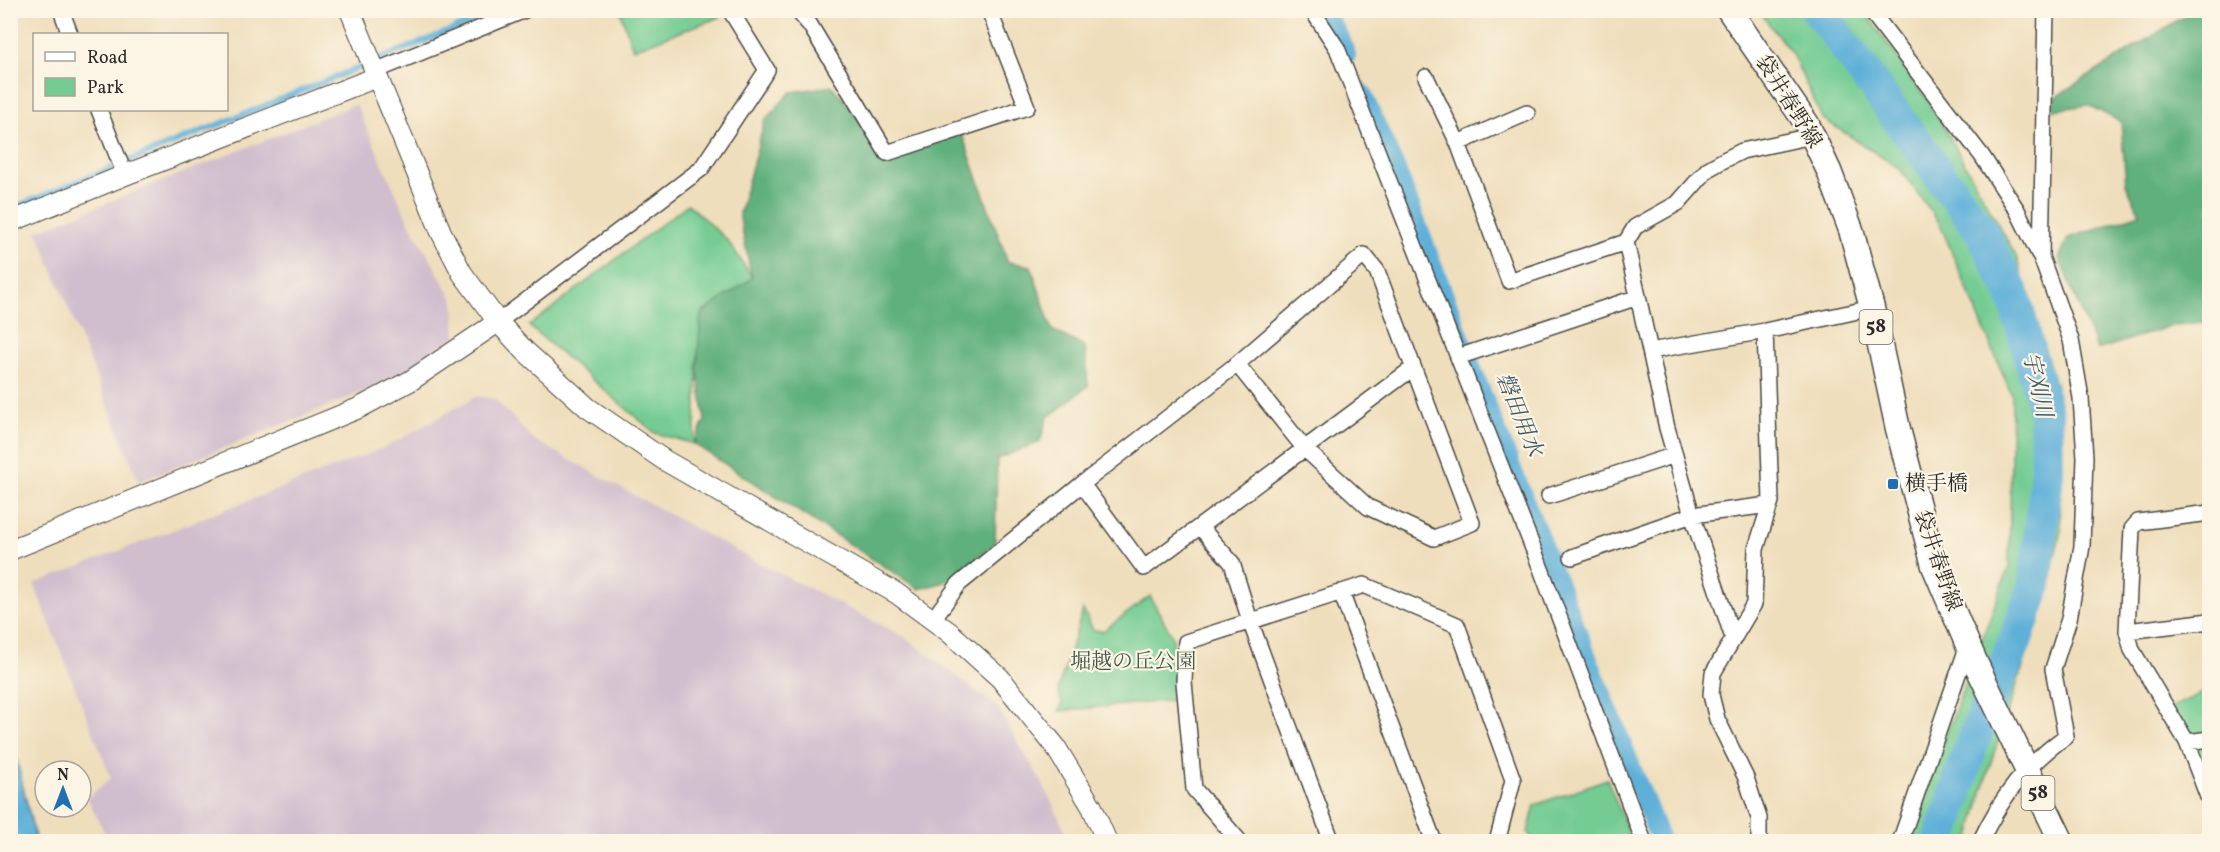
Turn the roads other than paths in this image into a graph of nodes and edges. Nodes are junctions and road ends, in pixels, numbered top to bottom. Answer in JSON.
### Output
{"nodes":[{"id":1,"x":61,"y":10,"type":"edge"},
{"id":2,"x":350,"y":10,"type":"edge"},
{"id":3,"x":525,"y":10,"type":"edge"},
{"id":4,"x":730,"y":10,"type":"edge"},
{"id":5,"x":797,"y":10,"type":"edge"},
{"id":6,"x":989,"y":10,"type":"edge"},
{"id":7,"x":1312,"y":10,"type":"edge"},
{"id":8,"x":1729,"y":10,"type":"edge"},
{"id":9,"x":1870,"y":10,"type":"edge"},
{"id":10,"x":2046,"y":10,"type":"edge"},
{"id":11,"x":70,"y":33,"type":"edge"},
{"id":12,"x":376,"y":74,"type":"junction"},
{"id":13,"x":1426,"y":77,"type":"dead end"},
{"id":14,"x":99,"y":111,"type":"edge"},
{"id":15,"x":1527,"y":113,"type":"dead end"},
{"id":16,"x":1812,"y":136,"type":"junction"},
{"id":17,"x":1458,"y":143,"type":"junction"},
{"id":18,"x":125,"y":175,"type":"junction"},
{"id":19,"x":10,"y":222,"type":"edge"},
{"id":20,"x":1626,"y":242,"type":"junction"},
{"id":21,"x":2041,"y":257,"type":"junction"},
{"id":22,"x":1638,"y":297,"type":"junction"},
{"id":23,"x":1872,"y":308,"type":"junction"},
{"id":24,"x":498,"y":322,"type":"junction"},
{"id":25,"x":1765,"y":331,"type":"junction"},
{"id":26,"x":1650,"y":351,"type":"junction"},
{"id":27,"x":1458,"y":357,"type":"junction"},
{"id":28,"x":1237,"y":364,"type":"junction"},
{"id":29,"x":1413,"y":368,"type":"junction"},
{"id":30,"x":1305,"y":449,"type":"junction"},
{"id":31,"x":1675,"y":455,"type":"junction"},
{"id":32,"x":1082,"y":484,"type":"junction"},
{"id":33,"x":1549,"y":496,"type":"dead end"},
{"id":34,"x":1769,"y":505,"type":"junction"},
{"id":35,"x":2210,"y":513,"type":"edge"},
{"id":36,"x":1692,"y":515,"type":"junction"},
{"id":37,"x":1200,"y":527,"type":"junction"},
{"id":38,"x":10,"y":550,"type":"edge"},
{"id":39,"x":1572,"y":556,"type":"dead end"},
{"id":40,"x":1341,"y":592,"type":"junction"},
{"id":41,"x":933,"y":619,"type":"junction"},
{"id":42,"x":1250,"y":621,"type":"junction"},
{"id":43,"x":2210,"y":621,"type":"edge"},
{"id":44,"x":2127,"y":631,"type":"junction"},
{"id":45,"x":1732,"y":638,"type":"junction"},
{"id":46,"x":1972,"y":655,"type":"junction"},
{"id":47,"x":2210,"y":739,"type":"edge"},
{"id":48,"x":2187,"y":742,"type":"junction"},
{"id":49,"x":2027,"y":770,"type":"junction"},
{"id":50,"x":2210,"y":802,"type":"edge"},
{"id":51,"x":1107,"y":842,"type":"edge"},
{"id":52,"x":1240,"y":842,"type":"edge"},
{"id":53,"x":1332,"y":842,"type":"edge"},
{"id":54,"x":1434,"y":842,"type":"edge"},
{"id":55,"x":1497,"y":842,"type":"edge"},
{"id":56,"x":1644,"y":842,"type":"edge"},
{"id":57,"x":1759,"y":842,"type":"edge"},
{"id":58,"x":1900,"y":842,"type":"edge"},
{"id":59,"x":1980,"y":842,"type":"edge"},
{"id":60,"x":2062,"y":842,"type":"edge"}],
"edges":[{"from":1,"to":11,"type":"street"},
{"from":2,"to":12,"type":"street"},
{"from":3,"to":12,"type":"street"},
{"from":4,"to":24,"type":"street"},
{"from":5,"to":6,"type":"street"},
{"from":7,"to":27,"type":"street"},
{"from":8,"to":16,"type":"main road","name":"袋井春野線","number":"58"},
{"from":9,"to":21,"type":"street"},
{"from":10,"to":21,"type":"street"},
{"from":12,"to":18,"type":"street"},
{"from":12,"to":24,"type":"street"},
{"from":13,"to":17,"type":"street"},
{"from":14,"to":18,"type":"street"},
{"from":15,"to":17,"type":"street"},
{"from":16,"to":20,"type":"street"},
{"from":16,"to":23,"type":"main road","name":"袋井春野線","number":"58"},
{"from":17,"to":20,"type":"street"},
{"from":18,"to":19,"type":"street"},
{"from":20,"to":22,"type":"street"},
{"from":21,"to":49,"type":"street"},
{"from":22,"to":26,"type":"street"},
{"from":22,"to":27,"type":"street"},
{"from":23,"to":25,"type":"street"},
{"from":23,"to":46,"type":"main road","name":"袋井春野線","number":"58"},
{"from":24,"to":38,"type":"street"},
{"from":24,"to":41,"type":"street"},
{"from":25,"to":26,"type":"street"},
{"from":25,"to":34,"type":"street"},
{"from":26,"to":31,"type":"street"},
{"from":27,"to":56,"type":"street"},
{"from":28,"to":29,"type":"street"},
{"from":28,"to":30,"type":"street"},
{"from":28,"to":32,"type":"street"},
{"from":29,"to":30,"type":"street"},
{"from":29,"to":30,"type":"street"},
{"from":30,"to":37,"type":"street"},
{"from":31,"to":33,"type":"street"},
{"from":31,"to":36,"type":"street"},
{"from":32,"to":37,"type":"street"},
{"from":32,"to":41,"type":"street"},
{"from":34,"to":36,"type":"street"},
{"from":34,"to":45,"type":"street"},
{"from":35,"to":44,"type":"street"},
{"from":36,"to":39,"type":"street"},
{"from":36,"to":45,"type":"street"},
{"from":37,"to":42,"type":"street"},
{"from":40,"to":42,"type":"street"},
{"from":40,"to":54,"type":"street"},
{"from":40,"to":55,"type":"street"},
{"from":41,"to":51,"type":"street"},
{"from":42,"to":52,"type":"street"},
{"from":42,"to":53,"type":"street"},
{"from":43,"to":44,"type":"street"},
{"from":44,"to":48,"type":"street"},
{"from":45,"to":57,"type":"street"},
{"from":46,"to":49,"type":"main road","name":"袋井春野線","number":"58"},
{"from":46,"to":58,"type":"street"},
{"from":47,"to":48,"type":"street"},
{"from":48,"to":50,"type":"street"},
{"from":49,"to":59,"type":"street"},
{"from":49,"to":60,"type":"main road","name":"袋井春野線","number":"58"}]}
